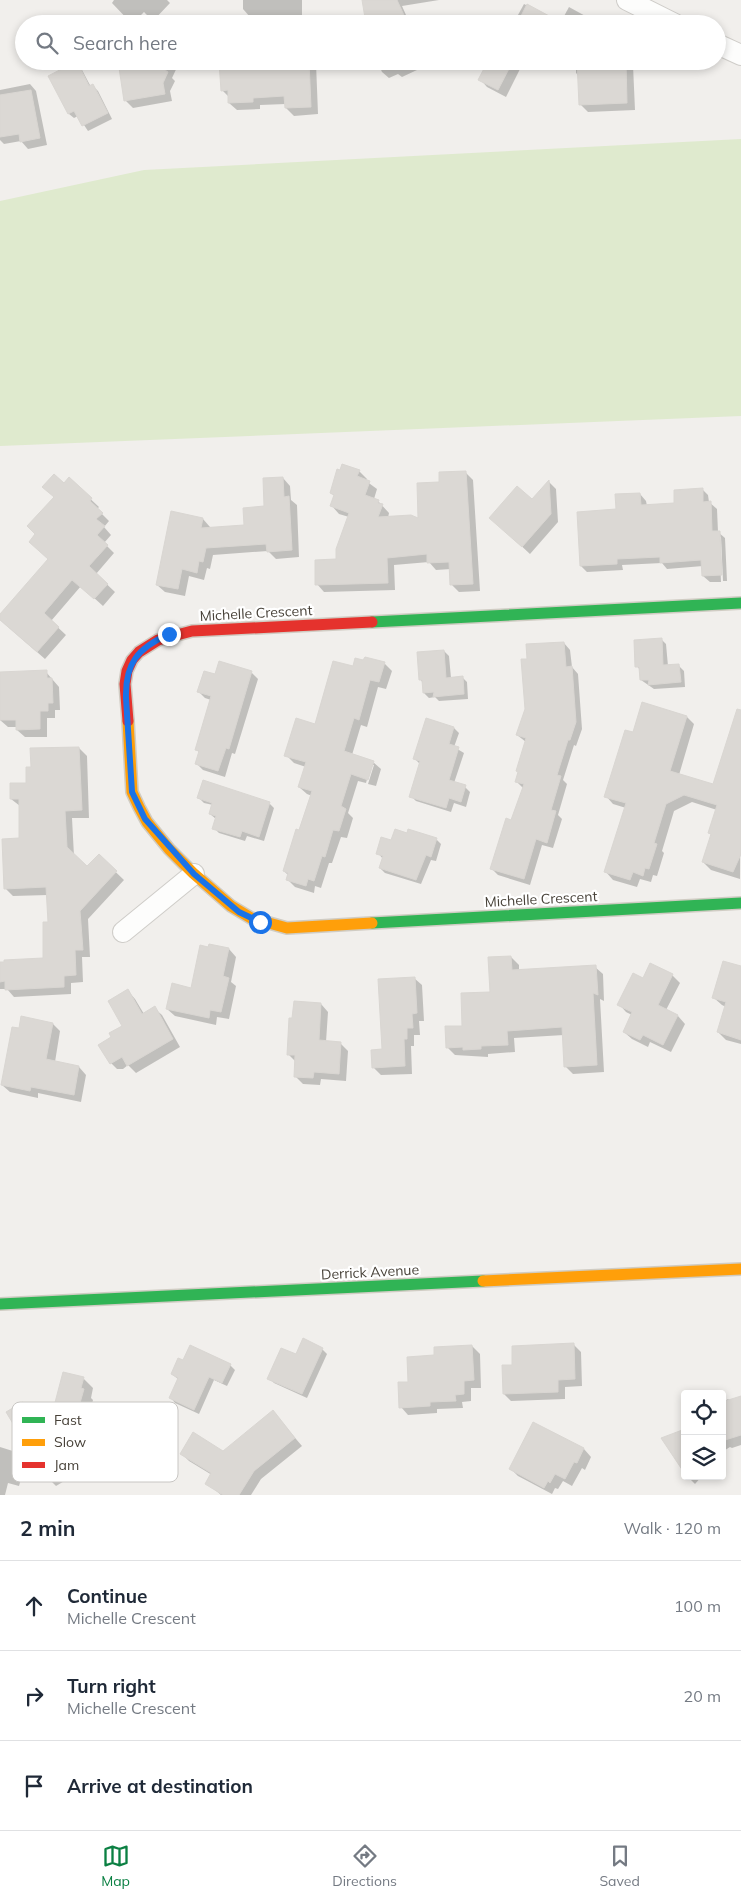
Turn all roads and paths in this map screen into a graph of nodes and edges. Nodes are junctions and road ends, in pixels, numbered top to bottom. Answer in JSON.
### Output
{"nodes":[{"id":1,"x":627,"y":0,"type":"edge"},
{"id":2,"x":657,"y":15,"type":"edge"},
{"id":3,"x":726,"y":48,"type":"edge"},
{"id":4,"x":741,"y":55,"type":"edge"},
{"id":5,"x":741,"y":603,"type":"edge"},
{"id":6,"x":194,"y":874,"type":"junction"},
{"id":7,"x":741,"y":903,"type":"edge"},
{"id":8,"x":123,"y":932,"type":"dead end"},
{"id":9,"x":741,"y":1269,"type":"edge"},
{"id":10,"x":0,"y":1304,"type":"edge"}],
"edges":[{"from":1,"to":2,"type":"street"},
{"from":3,"to":4,"type":"street"},
{"from":5,"to":6,"type":"street","name":"Michelle Crescent"},
{"from":6,"to":7,"type":"street","name":"Michelle Crescent"},
{"from":6,"to":8,"type":"street"},
{"from":9,"to":10,"type":"street","name":"Derrick Avenue"}]}
